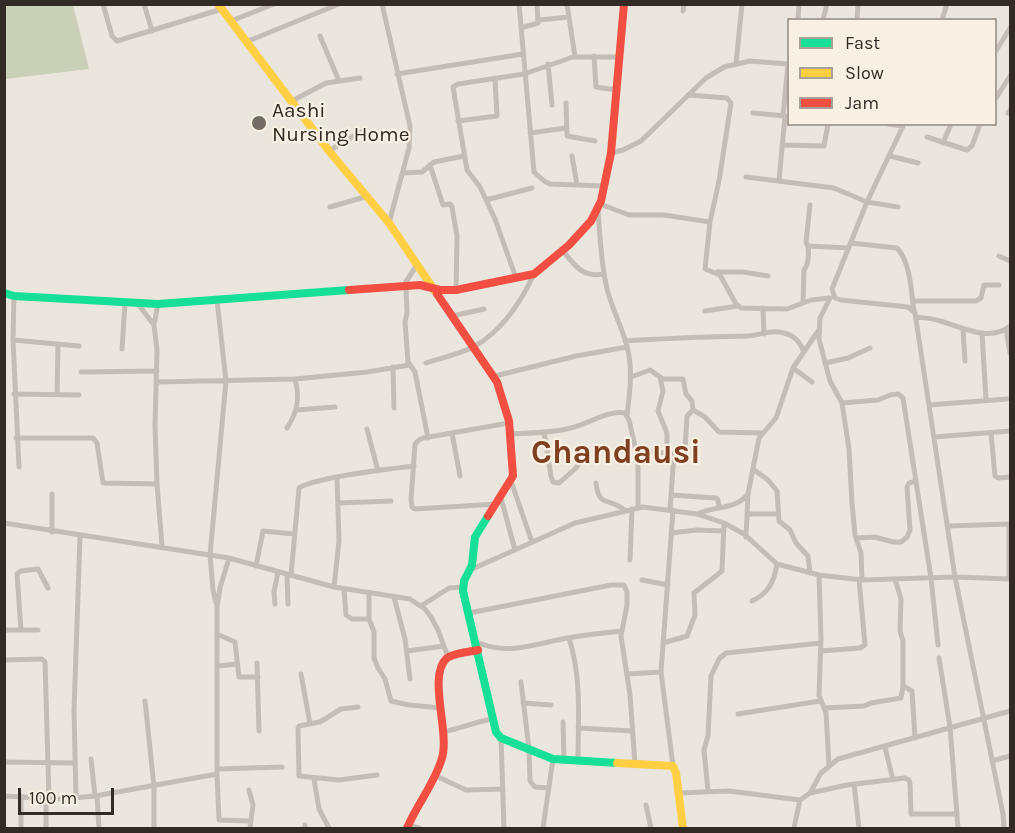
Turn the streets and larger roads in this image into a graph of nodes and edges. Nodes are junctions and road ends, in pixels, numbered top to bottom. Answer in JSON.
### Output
{"nodes":[{"id":1,"x":103,"y":4,"type":"edge"},
{"id":2,"x":144,"y":4,"type":"edge"},
{"id":3,"x":274,"y":4,"type":"edge"},
{"id":4,"x":339,"y":4,"type":"edge"},
{"id":5,"x":382,"y":4,"type":"edge"},
{"id":6,"x":519,"y":4,"type":"edge"},
{"id":7,"x":537,"y":4,"type":"edge"},
{"id":8,"x":567,"y":4,"type":"edge"},
{"id":9,"x":624,"y":4,"type":"edge"},
{"id":10,"x":742,"y":4,"type":"edge"},
{"id":11,"x":947,"y":4,"type":"edge"},
{"id":12,"x":220,"y":7,"type":"edge"},
{"id":13,"x":569,"y":17,"type":"junction"},
{"id":14,"x":943,"y":18,"type":"edge"},
{"id":15,"x":539,"y":20,"type":"junction"},
{"id":16,"x":231,"y":21,"type":"junction"},
{"id":17,"x":521,"y":28,"type":"junction"},
{"id":18,"x":1011,"y":28,"type":"edge"},
{"id":19,"x":152,"y":31,"type":"junction"},
{"id":20,"x":320,"y":36,"type":"dead end"},
{"id":21,"x":246,"y":42,"type":"junction"},
{"id":22,"x":997,"y":49,"type":"edge"},
{"id":23,"x":523,"y":54,"type":"junction"},
{"id":24,"x":594,"y":56,"type":"junction"},
{"id":25,"x":575,"y":57,"type":"junction"},
{"id":26,"x":620,"y":57,"type":"junction"},
{"id":27,"x":548,"y":64,"type":"junction"},
{"id":28,"x":736,"y":64,"type":"junction"},
{"id":29,"x":787,"y":64,"type":"edge"},
{"id":30,"x":397,"y":74,"type":"junction"},
{"id":31,"x":524,"y":74,"type":"junction"},
{"id":32,"x":1011,"y":76,"type":"edge"},
{"id":33,"x":360,"y":78,"type":"dead end"},
{"id":34,"x":495,"y":78,"type":"junction"},
{"id":35,"x":339,"y":81,"type":"junction"},
{"id":36,"x":787,"y":81,"type":"edge"},
{"id":37,"x":616,"y":90,"type":"junction"},
{"id":38,"x":688,"y":95,"type":"junction"},
{"id":39,"x":997,"y":97,"type":"edge"},
{"id":40,"x":292,"y":101,"type":"junction"},
{"id":41,"x":566,"y":102,"type":"dead end"},
{"id":42,"x":552,"y":105,"type":"dead end"},
{"id":43,"x":753,"y":113,"type":"dead end"},
{"id":44,"x":785,"y":116,"type":"edge"},
{"id":45,"x":458,"y":121,"type":"junction"},
{"id":46,"x":828,"y":126,"type":"edge"},
{"id":47,"x":904,"y":126,"type":"edge"},
{"id":48,"x":950,"y":126,"type":"edge"},
{"id":49,"x":979,"y":126,"type":"edge"},
{"id":50,"x":566,"y":128,"type":"junction"},
{"id":51,"x":360,"y":132,"type":"dead end"},
{"id":52,"x":530,"y":133,"type":"junction"},
{"id":53,"x":927,"y":137,"type":"dead end"},
{"id":54,"x":595,"y":141,"type":"dead end"},
{"id":55,"x":944,"y":143,"type":"junction"},
{"id":56,"x":782,"y":145,"type":"junction"},
{"id":57,"x":329,"y":151,"type":"junction"},
{"id":58,"x":611,"y":153,"type":"junction"},
{"id":59,"x":464,"y":156,"type":"junction"},
{"id":60,"x":572,"y":156,"type":"dead end"},
{"id":61,"x":890,"y":156,"type":"junction"},
{"id":62,"x":918,"y":164,"type":"dead end"},
{"id":63,"x":430,"y":165,"type":"junction"},
{"id":64,"x":403,"y":172,"type":"junction"},
{"id":65,"x":746,"y":177,"type":"dead end"},
{"id":66,"x":779,"y":181,"type":"junction"},
{"id":67,"x":577,"y":185,"type":"junction"},
{"id":68,"x":604,"y":186,"type":"junction"},
{"id":69,"x":532,"y":189,"type":"dead end"},
{"id":70,"x":368,"y":196,"type":"junction"},
{"id":71,"x":486,"y":200,"type":"junction"},
{"id":72,"x":867,"y":202,"type":"junction"},
{"id":73,"x":810,"y":205,"type":"dead end"},
{"id":74,"x":330,"y":207,"type":"dead end"},
{"id":75,"x":599,"y":207,"type":"junction"},
{"id":76,"x":898,"y":207,"type":"dead end"},
{"id":77,"x":710,"y":222,"type":"junction"},
{"id":78,"x":389,"y":223,"type":"junction"},
{"id":79,"x":808,"y":246,"type":"junction"},
{"id":80,"x":850,"y":246,"type":"junction"},
{"id":81,"x":563,"y":251,"type":"junction"},
{"id":82,"x":999,"y":256,"type":"dead end"},
{"id":83,"x":1011,"y":261,"type":"edge"},
{"id":84,"x":417,"y":265,"type":"junction"},
{"id":85,"x":717,"y":272,"type":"junction"},
{"id":86,"x":534,"y":274,"type":"junction"},
{"id":87,"x":604,"y":274,"type":"junction"},
{"id":88,"x":768,"y":276,"type":"dead end"},
{"id":89,"x":516,"y":278,"type":"junction"},
{"id":90,"x":999,"y":285,"type":"dead end"},
{"id":91,"x":404,"y":286,"type":"junction"},
{"id":92,"x":432,"y":287,"type":"junction"},
{"id":93,"x":456,"y":290,"type":"junction"},
{"id":94,"x":4,"y":293,"type":"edge"},
{"id":95,"x":14,"y":296,"type":"junction"},
{"id":96,"x":831,"y":296,"type":"junction"},
{"id":97,"x":217,"y":300,"type":"junction"},
{"id":98,"x":913,"y":301,"type":"junction"},
{"id":99,"x":124,"y":303,"type":"junction"},
{"id":100,"x":803,"y":303,"type":"junction"},
{"id":101,"x":138,"y":304,"type":"junction"},
{"id":102,"x":158,"y":304,"type":"junction"},
{"id":103,"x":738,"y":306,"type":"junction"},
{"id":104,"x":763,"y":308,"type":"junction"},
{"id":105,"x":484,"y":309,"type":"dead end"},
{"id":106,"x":705,"y":311,"type":"dead end"},
{"id":107,"x":915,"y":315,"type":"junction"},
{"id":108,"x":452,"y":316,"type":"junction"},
{"id":109,"x":154,"y":326,"type":"junction"},
{"id":110,"x":1008,"y":328,"type":"edge"},
{"id":111,"x":963,"y":330,"type":"junction"},
{"id":112,"x":818,"y":331,"type":"junction"},
{"id":113,"x":764,"y":333,"type":"junction"},
{"id":114,"x":982,"y":333,"type":"junction"},
{"id":115,"x":13,"y":340,"type":"junction"},
{"id":116,"x":58,"y":344,"type":"junction"},
{"id":117,"x":626,"y":344,"type":"junction"},
{"id":118,"x":79,"y":345,"type":"dead end"},
{"id":119,"x":474,"y":347,"type":"junction"},
{"id":120,"x":122,"y":348,"type":"dead end"},
{"id":121,"x":870,"y":348,"type":"dead end"},
{"id":122,"x":803,"y":350,"type":"junction"},
{"id":123,"x":1011,"y":353,"type":"edge"},
{"id":124,"x":965,"y":361,"type":"dead end"},
{"id":125,"x":426,"y":363,"type":"dead end"},
{"id":126,"x":825,"y":363,"type":"junction"},
{"id":127,"x":410,"y":365,"type":"junction"},
{"id":128,"x":393,"y":367,"type":"junction"},
{"id":129,"x":793,"y":368,"type":"junction"},
{"id":130,"x":157,"y":371,"type":"junction"},
{"id":131,"x":81,"y":372,"type":"dead end"},
{"id":132,"x":495,"y":376,"type":"junction"},
{"id":133,"x":631,"y":377,"type":"junction"},
{"id":134,"x":660,"y":377,"type":"junction"},
{"id":135,"x":295,"y":379,"type":"junction"},
{"id":136,"x":226,"y":381,"type":"junction"},
{"id":137,"x":157,"y":382,"type":"junction"},
{"id":138,"x":812,"y":382,"type":"dead end"},
{"id":139,"x":14,"y":394,"type":"junction"},
{"id":140,"x":57,"y":394,"type":"junction"},
{"id":141,"x":79,"y":395,"type":"dead end"},
{"id":142,"x":1007,"y":399,"type":"dead end"},
{"id":143,"x":986,"y":400,"type":"junction"},
{"id":144,"x":842,"y":403,"type":"junction"},
{"id":145,"x":929,"y":405,"type":"junction"},
{"id":146,"x":335,"y":407,"type":"dead end"},
{"id":147,"x":394,"y":408,"type":"dead end"},
{"id":148,"x":693,"y":410,"type":"junction"},
{"id":149,"x":296,"y":411,"type":"junction"},
{"id":150,"x":627,"y":415,"type":"junction"},
{"id":151,"x":509,"y":423,"type":"junction"},
{"id":152,"x":287,"y":428,"type":"dead end"},
{"id":153,"x":367,"y":429,"type":"dead end"},
{"id":154,"x":1011,"y":431,"type":"edge"},
{"id":155,"x":544,"y":432,"type":"junction"},
{"id":156,"x":452,"y":433,"type":"junction"},
{"id":157,"x":763,"y":433,"type":"junction"},
{"id":158,"x":991,"y":433,"type":"junction"},
{"id":159,"x":510,"y":434,"type":"junction"},
{"id":160,"x":934,"y":437,"type":"junction"},
{"id":161,"x":16,"y":438,"type":"junction"},
{"id":162,"x":428,"y":438,"type":"junction"},
{"id":163,"x":651,"y":452,"type":"dead end"},
{"id":164,"x":586,"y":453,"type":"dead end"},
{"id":165,"x":667,"y":453,"type":"junction"},
{"id":166,"x":674,"y":453,"type":"junction"},
{"id":167,"x":414,"y":466,"type":"junction"},
{"id":168,"x":19,"y":467,"type":"dead end"},
{"id":169,"x":753,"y":469,"type":"junction"},
{"id":170,"x":378,"y":471,"type":"junction"},
{"id":171,"x":460,"y":477,"type":"dead end"},
{"id":172,"x":1011,"y":477,"type":"edge"},
{"id":173,"x":337,"y":478,"type":"junction"},
{"id":174,"x":511,"y":481,"type":"junction"},
{"id":175,"x":915,"y":481,"type":"junction"},
{"id":176,"x":596,"y":483,"type":"dead end"},
{"id":177,"x":157,"y":484,"type":"junction"},
{"id":178,"x":52,"y":494,"type":"dead end"},
{"id":179,"x":748,"y":494,"type":"junction"},
{"id":180,"x":671,"y":495,"type":"junction"},
{"id":181,"x":391,"y":501,"type":"dead end"},
{"id":182,"x":499,"y":501,"type":"junction"},
{"id":183,"x":338,"y":503,"type":"junction"},
{"id":184,"x":720,"y":507,"type":"junction"},
{"id":185,"x":632,"y":509,"type":"junction"},
{"id":186,"x":671,"y":510,"type":"junction"},
{"id":187,"x":697,"y":514,"type":"junction"},
{"id":188,"x":747,"y":514,"type":"junction"},
{"id":189,"x":777,"y":514,"type":"junction"},
{"id":190,"x":4,"y":523,"type":"edge"},
{"id":191,"x":724,"y":523,"type":"junction"},
{"id":192,"x":948,"y":526,"type":"junction"},
{"id":193,"x":724,"y":531,"type":"junction"},
{"id":194,"x":52,"y":532,"type":"junction"},
{"id":195,"x":671,"y":533,"type":"junction"},
{"id":196,"x":294,"y":534,"type":"junction"},
{"id":197,"x":80,"y":536,"type":"junction"},
{"id":198,"x":746,"y":537,"type":"junction"},
{"id":199,"x":856,"y":538,"type":"junction"},
{"id":200,"x":531,"y":542,"type":"junction"},
{"id":201,"x":162,"y":546,"type":"junction"},
{"id":202,"x":516,"y":550,"type":"junction"},
{"id":203,"x":210,"y":555,"type":"junction"},
{"id":204,"x":229,"y":558,"type":"junction"},
{"id":205,"x":630,"y":560,"type":"dead end"},
{"id":206,"x":777,"y":564,"type":"junction"},
{"id":207,"x":256,"y":566,"type":"junction"},
{"id":208,"x":470,"y":570,"type":"junction"},
{"id":209,"x":278,"y":572,"type":"junction"},
{"id":210,"x":810,"y":573,"type":"junction"},
{"id":211,"x":819,"y":574,"type":"junction"},
{"id":212,"x":289,"y":575,"type":"junction"},
{"id":213,"x":931,"y":578,"type":"junction"},
{"id":214,"x":956,"y":578,"type":"junction"},
{"id":215,"x":895,"y":579,"type":"junction"},
{"id":216,"x":1010,"y":579,"type":"edge"},
{"id":217,"x":642,"y":580,"type":"dead end"},
{"id":218,"x":861,"y":580,"type":"junction"},
{"id":219,"x":668,"y":585,"type":"junction"},
{"id":220,"x":334,"y":587,"type":"junction"},
{"id":221,"x":463,"y":587,"type":"junction"},
{"id":222,"x":48,"y":588,"type":"dead end"},
{"id":223,"x":344,"y":589,"type":"junction"},
{"id":224,"x":369,"y":593,"type":"junction"},
{"id":225,"x":394,"y":597,"type":"junction"},
{"id":226,"x":752,"y":601,"type":"dead end"},
{"id":227,"x":275,"y":604,"type":"dead end"},
{"id":228,"x":288,"y":604,"type":"dead end"},
{"id":229,"x":421,"y":606,"type":"junction"},
{"id":230,"x":217,"y":607,"type":"junction"},
{"id":231,"x":468,"y":613,"type":"junction"},
{"id":232,"x":369,"y":619,"type":"junction"},
{"id":233,"x":4,"y":630,"type":"edge"},
{"id":234,"x":21,"y":630,"type":"junction"},
{"id":235,"x":38,"y":630,"type":"dead end"},
{"id":236,"x":622,"y":630,"type":"junction"},
{"id":237,"x":217,"y":634,"type":"junction"},
{"id":238,"x":569,"y":638,"type":"junction"},
{"id":239,"x":663,"y":643,"type":"junction"},
{"id":240,"x":821,"y":643,"type":"junction"},
{"id":241,"x":938,"y":645,"type":"dead end"},
{"id":242,"x":444,"y":646,"type":"junction"},
{"id":243,"x":477,"y":646,"type":"junction"},
{"id":244,"x":407,"y":651,"type":"junction"},
{"id":245,"x":821,"y":651,"type":"junction"},
{"id":246,"x":448,"y":657,"type":"junction"},
{"id":247,"x":939,"y":658,"type":"dead end"},
{"id":248,"x":4,"y":660,"type":"edge"},
{"id":249,"x":257,"y":663,"type":"dead end"},
{"id":250,"x":237,"y":664,"type":"junction"},
{"id":251,"x":217,"y":666,"type":"junction"},
{"id":252,"x":661,"y":672,"type":"junction"},
{"id":253,"x":301,"y":674,"type":"dead end"},
{"id":254,"x":627,"y":674,"type":"junction"},
{"id":255,"x":258,"y":677,"type":"junction"},
{"id":256,"x":410,"y":680,"type":"dead end"},
{"id":257,"x":521,"y":682,"type":"dead end"},
{"id":258,"x":903,"y":687,"type":"junction"},
{"id":259,"x":145,"y":701,"type":"dead end"},
{"id":260,"x":820,"y":701,"type":"junction"},
{"id":261,"x":523,"y":703,"type":"junction"},
{"id":262,"x":551,"y":705,"type":"dead end"},
{"id":263,"x":357,"y":707,"type":"dead end"},
{"id":264,"x":441,"y":708,"type":"junction"},
{"id":265,"x":824,"y":708,"type":"junction"},
{"id":266,"x":1011,"y":711,"type":"edge"},
{"id":267,"x":738,"y":714,"type":"dead end"},
{"id":268,"x":492,"y":719,"type":"junction"},
{"id":269,"x":985,"y":719,"type":"junction"},
{"id":270,"x":563,"y":722,"type":"dead end"},
{"id":271,"x":310,"y":724,"type":"junction"},
{"id":272,"x":950,"y":727,"type":"junction"},
{"id":273,"x":578,"y":728,"type":"junction"},
{"id":274,"x":259,"y":731,"type":"dead end"},
{"id":275,"x":632,"y":731,"type":"junction"},
{"id":276,"x":444,"y":732,"type":"junction"},
{"id":277,"x":501,"y":738,"type":"junction"},
{"id":278,"x":915,"y":738,"type":"junction"},
{"id":279,"x":885,"y":747,"type":"junction"},
{"id":280,"x":529,"y":749,"type":"junction"},
{"id":281,"x":1011,"y":756,"type":"edge"},
{"id":282,"x":91,"y":759,"type":"dead end"},
{"id":283,"x":553,"y":759,"type":"junction"},
{"id":284,"x":564,"y":761,"type":"junction"},
{"id":285,"x":992,"y":761,"type":"junction"},
{"id":286,"x":4,"y":762,"type":"edge"},
{"id":287,"x":48,"y":762,"type":"junction"},
{"id":288,"x":578,"y":762,"type":"junction"},
{"id":289,"x":74,"y":763,"type":"junction"},
{"id":290,"x":634,"y":764,"type":"junction"},
{"id":291,"x":829,"y":765,"type":"junction"},
{"id":292,"x":673,"y":766,"type":"junction"},
{"id":293,"x":282,"y":767,"type":"dead end"},
{"id":294,"x":213,"y":774,"type":"junction"},
{"id":295,"x":377,"y":775,"type":"dead end"},
{"id":296,"x":436,"y":776,"type":"junction"},
{"id":297,"x":314,"y":779,"type":"junction"},
{"id":298,"x":893,"y":780,"type":"junction"},
{"id":299,"x":854,"y":784,"type":"junction"},
{"id":300,"x":154,"y":787,"type":"junction"},
{"id":301,"x":549,"y":788,"type":"junction"},
{"id":302,"x":503,"y":789,"type":"junction"},
{"id":303,"x":249,"y":790,"type":"dead end"},
{"id":304,"x":708,"y":791,"type":"junction"},
{"id":305,"x":678,"y":793,"type":"junction"},
{"id":306,"x":810,"y":793,"type":"junction"},
{"id":307,"x":4,"y":796,"type":"edge"},
{"id":308,"x":21,"y":796,"type":"junction"},
{"id":309,"x":96,"y":796,"type":"junction"},
{"id":310,"x":76,"y":798,"type":"junction"},
{"id":311,"x":47,"y":799,"type":"junction"},
{"id":312,"x":800,"y":800,"type":"junction"},
{"id":313,"x":646,"y":805,"type":"dead end"},
{"id":314,"x":957,"y":814,"type":"junction"},
{"id":315,"x":251,"y":821,"type":"junction"},
{"id":316,"x":407,"y":827,"type":"edge"},
{"id":317,"x":21,"y":828,"type":"edge"},
{"id":318,"x":46,"y":828,"type":"edge"},
{"id":319,"x":99,"y":828,"type":"edge"},
{"id":320,"x":154,"y":828,"type":"edge"},
{"id":321,"x":250,"y":828,"type":"edge"},
{"id":322,"x":329,"y":828,"type":"edge"},
{"id":323,"x":419,"y":828,"type":"edge"},
{"id":324,"x":504,"y":828,"type":"edge"},
{"id":325,"x":543,"y":828,"type":"edge"},
{"id":326,"x":651,"y":828,"type":"edge"},
{"id":327,"x":683,"y":828,"type":"edge"},
{"id":328,"x":794,"y":828,"type":"edge"},
{"id":329,"x":859,"y":828,"type":"edge"},
{"id":330,"x":958,"y":828,"type":"edge"},
{"id":331,"x":1004,"y":828,"type":"edge"}],
"edges":[{"from":1,"to":19,"type":"street"},
{"from":2,"to":19,"type":"street"},
{"from":3,"to":16,"type":"street"},
{"from":4,"to":21,"type":"street"},
{"from":5,"to":30,"type":"street"},
{"from":6,"to":17,"type":"street"},
{"from":7,"to":15,"type":"street"},
{"from":8,"to":13,"type":"street"},
{"from":9,"to":26,"type":"street"},
{"from":10,"to":28,"type":"street"},
{"from":11,"to":14,"type":"street"},
{"from":12,"to":16,"type":"street"},
{"from":12,"to":19,"type":"street"},
{"from":13,"to":15,"type":"street"},
{"from":13,"to":25,"type":"street"},
{"from":15,"to":17,"type":"street"},
{"from":16,"to":21,"type":"street"},
{"from":17,"to":23,"type":"street"},
{"from":18,"to":22,"type":"street"},
{"from":20,"to":35,"type":"street"},
{"from":21,"to":40,"type":"street"},
{"from":23,"to":30,"type":"street"},
{"from":23,"to":31,"type":"street"},
{"from":24,"to":25,"type":"street"},
{"from":24,"to":26,"type":"street"},
{"from":24,"to":37,"type":"street"},
{"from":25,"to":27,"type":"street"},
{"from":26,"to":37,"type":"street"},
{"from":27,"to":31,"type":"street"},
{"from":27,"to":42,"type":"street"},
{"from":28,"to":29,"type":"street"},
{"from":28,"to":38,"type":"street"},
{"from":30,"to":64,"type":"street"},
{"from":31,"to":34,"type":"street"},
{"from":31,"to":52,"type":"street"},
{"from":32,"to":39,"type":"street"},
{"from":33,"to":35,"type":"street"},
{"from":34,"to":45,"type":"street"},
{"from":34,"to":45,"type":"street"},
{"from":35,"to":40,"type":"street"},
{"from":36,"to":44,"type":"street"},
{"from":37,"to":58,"type":"street"},
{"from":38,"to":58,"type":"street"},
{"from":38,"to":77,"type":"street"},
{"from":40,"to":57,"type":"street"},
{"from":41,"to":50,"type":"street"},
{"from":43,"to":44,"type":"street"},
{"from":44,"to":56,"type":"street"},
{"from":45,"to":59,"type":"street"},
{"from":46,"to":56,"type":"street"},
{"from":47,"to":61,"type":"street"},
{"from":48,"to":55,"type":"street"},
{"from":49,"to":55,"type":"street"},
{"from":50,"to":52,"type":"street"},
{"from":50,"to":54,"type":"street"},
{"from":51,"to":57,"type":"street"},
{"from":52,"to":67,"type":"street"},
{"from":53,"to":55,"type":"street"},
{"from":56,"to":66,"type":"street"},
{"from":57,"to":70,"type":"street"},
{"from":58,"to":68,"type":"street"},
{"from":59,"to":63,"type":"street"},
{"from":59,"to":71,"type":"street"},
{"from":60,"to":67,"type":"street"},
{"from":61,"to":62,"type":"street"},
{"from":61,"to":72,"type":"street"},
{"from":63,"to":64,"type":"street"},
{"from":63,"to":93,"type":"street"},
{"from":64,"to":78,"type":"street"},
{"from":65,"to":66,"type":"street"},
{"from":66,"to":72,"type":"street"},
{"from":67,"to":68,"type":"street"},
{"from":68,"to":75,"type":"street"},
{"from":69,"to":71,"type":"street"},
{"from":70,"to":74,"type":"street"},
{"from":70,"to":78,"type":"street"},
{"from":71,"to":89,"type":"street"},
{"from":72,"to":76,"type":"street"},
{"from":72,"to":80,"type":"street"},
{"from":73,"to":79,"type":"street"},
{"from":75,"to":77,"type":"street"},
{"from":75,"to":81,"type":"street"},
{"from":75,"to":87,"type":"street"},
{"from":77,"to":85,"type":"street"},
{"from":78,"to":84,"type":"street"},
{"from":79,"to":80,"type":"street"},
{"from":79,"to":100,"type":"street"},
{"from":80,"to":96,"type":"street"},
{"from":80,"to":98,"type":"street"},
{"from":81,"to":86,"type":"street"},
{"from":81,"to":87,"type":"street"},
{"from":82,"to":83,"type":"street"},
{"from":84,"to":91,"type":"street"},
{"from":84,"to":92,"type":"street"},
{"from":85,"to":88,"type":"street"},
{"from":85,"to":103,"type":"street"},
{"from":86,"to":89,"type":"street"},
{"from":86,"to":119,"type":"street"},
{"from":87,"to":117,"type":"street"},
{"from":89,"to":93,"type":"street"},
{"from":90,"to":98,"type":"street"},
{"from":91,"to":92,"type":"street"},
{"from":91,"to":97,"type":"street"},
{"from":91,"to":127,"type":"street"},
{"from":92,"to":93,"type":"street"},
{"from":92,"to":108,"type":"street"},
{"from":94,"to":95,"type":"street"},
{"from":95,"to":99,"type":"street"},
{"from":95,"to":115,"type":"street"},
{"from":96,"to":100,"type":"street"},
{"from":96,"to":107,"type":"street"},
{"from":96,"to":112,"type":"street"},
{"from":97,"to":102,"type":"street"},
{"from":97,"to":136,"type":"street"},
{"from":98,"to":107,"type":"street"},
{"from":99,"to":101,"type":"street"},
{"from":99,"to":120,"type":"street"},
{"from":100,"to":104,"type":"street"},
{"from":101,"to":102,"type":"street"},
{"from":101,"to":109,"type":"street"},
{"from":102,"to":109,"type":"street"},
{"from":103,"to":104,"type":"street"},
{"from":103,"to":106,"type":"street"},
{"from":104,"to":113,"type":"street"},
{"from":105,"to":108,"type":"street"},
{"from":107,"to":111,"type":"street"},
{"from":107,"to":145,"type":"street"},
{"from":108,"to":119,"type":"street"},
{"from":109,"to":130,"type":"street"},
{"from":110,"to":114,"type":"street"},
{"from":110,"to":123,"type":"street"},
{"from":111,"to":114,"type":"street"},
{"from":111,"to":124,"type":"street"},
{"from":112,"to":122,"type":"street"},
{"from":112,"to":126,"type":"street"},
{"from":113,"to":117,"type":"street"},
{"from":113,"to":122,"type":"street"},
{"from":114,"to":143,"type":"street"},
{"from":115,"to":116,"type":"street"},
{"from":115,"to":139,"type":"street"},
{"from":116,"to":118,"type":"street"},
{"from":116,"to":140,"type":"street"},
{"from":117,"to":132,"type":"street"},
{"from":117,"to":133,"type":"street"},
{"from":119,"to":125,"type":"street"},
{"from":119,"to":132,"type":"street"},
{"from":121,"to":126,"type":"street"},
{"from":122,"to":129,"type":"street"},
{"from":126,"to":144,"type":"street"},
{"from":127,"to":128,"type":"street"},
{"from":127,"to":162,"type":"street"},
{"from":128,"to":135,"type":"street"},
{"from":128,"to":147,"type":"street"},
{"from":129,"to":138,"type":"street"},
{"from":129,"to":157,"type":"street"},
{"from":130,"to":131,"type":"street"},
{"from":130,"to":137,"type":"street"},
{"from":132,"to":151,"type":"street"},
{"from":133,"to":134,"type":"street"},
{"from":133,"to":150,"type":"street"},
{"from":134,"to":148,"type":"street"},
{"from":134,"to":165,"type":"street"},
{"from":135,"to":136,"type":"street"},
{"from":135,"to":149,"type":"street"},
{"from":136,"to":137,"type":"street"},
{"from":136,"to":203,"type":"street"},
{"from":137,"to":177,"type":"street"},
{"from":139,"to":140,"type":"street"},
{"from":139,"to":161,"type":"street"},
{"from":140,"to":141,"type":"street"},
{"from":142,"to":143,"type":"street"},
{"from":143,"to":145,"type":"street"},
{"from":144,"to":175,"type":"street"},
{"from":144,"to":199,"type":"street"},
{"from":145,"to":160,"type":"street"},
{"from":146,"to":149,"type":"street"},
{"from":148,"to":157,"type":"street"},
{"from":148,"to":166,"type":"street"},
{"from":149,"to":152,"type":"street"},
{"from":150,"to":155,"type":"street"},
{"from":150,"to":185,"type":"street"},
{"from":151,"to":156,"type":"street"},
{"from":151,"to":159,"type":"street"},
{"from":153,"to":170,"type":"street"},
{"from":154,"to":158,"type":"street"},
{"from":155,"to":159,"type":"street"},
{"from":155,"to":164,"type":"street"},
{"from":156,"to":162,"type":"street"},
{"from":156,"to":171,"type":"street"},
{"from":157,"to":169,"type":"street"},
{"from":158,"to":160,"type":"street"},
{"from":158,"to":172,"type":"street"},
{"from":159,"to":174,"type":"street"},
{"from":160,"to":192,"type":"street"},
{"from":161,"to":168,"type":"street"},
{"from":161,"to":177,"type":"street"},
{"from":162,"to":167,"type":"street"},
{"from":163,"to":165,"type":"street"},
{"from":165,"to":166,"type":"street"},
{"from":166,"to":180,"type":"street"},
{"from":167,"to":170,"type":"street"},
{"from":167,"to":182,"type":"street"},
{"from":169,"to":179,"type":"street"},
{"from":169,"to":189,"type":"street"},
{"from":170,"to":173,"type":"street"},
{"from":173,"to":183,"type":"street"},
{"from":173,"to":196,"type":"street"},
{"from":174,"to":182,"type":"street"},
{"from":174,"to":200,"type":"street"},
{"from":175,"to":199,"type":"street"},
{"from":175,"to":213,"type":"street"},
{"from":176,"to":185,"type":"street"},
{"from":177,"to":201,"type":"street"},
{"from":178,"to":194,"type":"street"},
{"from":179,"to":184,"type":"street"},
{"from":179,"to":188,"type":"street"},
{"from":180,"to":184,"type":"street"},
{"from":180,"to":186,"type":"street"},
{"from":181,"to":183,"type":"street"},
{"from":182,"to":202,"type":"street"},
{"from":182,"to":208,"type":"street"},
{"from":183,"to":220,"type":"street"},
{"from":184,"to":187,"type":"street"},
{"from":185,"to":186,"type":"street"},
{"from":185,"to":200,"type":"street"},
{"from":185,"to":205,"type":"street"},
{"from":186,"to":187,"type":"street"},
{"from":186,"to":195,"type":"street"},
{"from":187,"to":191,"type":"street"},
{"from":188,"to":189,"type":"street"},
{"from":188,"to":198,"type":"street"},
{"from":189,"to":210,"type":"street"},
{"from":190,"to":194,"type":"street"},
{"from":191,"to":193,"type":"street"},
{"from":191,"to":198,"type":"street"},
{"from":192,"to":214,"type":"street"},
{"from":192,"to":216,"type":"street"},
{"from":193,"to":195,"type":"street"},
{"from":193,"to":239,"type":"street"},
{"from":194,"to":197,"type":"street"},
{"from":195,"to":219,"type":"street"},
{"from":196,"to":207,"type":"street"},
{"from":196,"to":212,"type":"street"},
{"from":197,"to":201,"type":"street"},
{"from":197,"to":289,"type":"street"},
{"from":198,"to":206,"type":"street"},
{"from":199,"to":218,"type":"street"},
{"from":200,"to":202,"type":"street"},
{"from":201,"to":203,"type":"street"},
{"from":202,"to":208,"type":"street"},
{"from":203,"to":204,"type":"street"},
{"from":203,"to":230,"type":"street"},
{"from":204,"to":207,"type":"street"},
{"from":204,"to":230,"type":"street"},
{"from":206,"to":210,"type":"street"},
{"from":206,"to":226,"type":"street"},
{"from":207,"to":209,"type":"street"},
{"from":208,"to":221,"type":"street"},
{"from":209,"to":212,"type":"street"},
{"from":209,"to":227,"type":"street"},
{"from":210,"to":211,"type":"street"},
{"from":211,"to":218,"type":"street"},
{"from":211,"to":240,"type":"street"},
{"from":212,"to":220,"type":"street"},
{"from":212,"to":228,"type":"street"},
{"from":213,"to":214,"type":"street"},
{"from":213,"to":215,"type":"street"},
{"from":213,"to":241,"type":"street"},
{"from":214,"to":216,"type":"street"},
{"from":214,"to":269,"type":"street"},
{"from":215,"to":218,"type":"street"},
{"from":215,"to":258,"type":"street"},
{"from":217,"to":219,"type":"street"},
{"from":218,"to":245,"type":"street"},
{"from":219,"to":239,"type":"street"},
{"from":220,"to":223,"type":"street"},
{"from":221,"to":229,"type":"street"},
{"from":221,"to":231,"type":"street"},
{"from":222,"to":234,"type":"street"},
{"from":223,"to":224,"type":"street"},
{"from":223,"to":232,"type":"street"},
{"from":224,"to":225,"type":"street"},
{"from":224,"to":232,"type":"street"},
{"from":225,"to":229,"type":"street"},
{"from":225,"to":244,"type":"street"},
{"from":229,"to":242,"type":"street"},
{"from":230,"to":237,"type":"street"},
{"from":231,"to":236,"type":"street"},
{"from":231,"to":243,"type":"street"},
{"from":232,"to":264,"type":"street"},
{"from":233,"to":234,"type":"street"},
{"from":234,"to":235,"type":"street"},
{"from":236,"to":238,"type":"street"},
{"from":236,"to":254,"type":"street"},
{"from":237,"to":250,"type":"street"},
{"from":237,"to":251,"type":"street"},
{"from":238,"to":243,"type":"street"},
{"from":238,"to":273,"type":"street"},
{"from":239,"to":252,"type":"street"},
{"from":240,"to":245,"type":"street"},
{"from":240,"to":304,"type":"street"},
{"from":242,"to":244,"type":"street"},
{"from":242,"to":246,"type":"street"},
{"from":243,"to":246,"type":"street"},
{"from":243,"to":268,"type":"street"},
{"from":244,"to":256,"type":"street"},
{"from":245,"to":260,"type":"street"},
{"from":246,"to":264,"type":"street"},
{"from":247,"to":272,"type":"street"},
{"from":248,"to":287,"type":"street"},
{"from":249,"to":255,"type":"street"},
{"from":250,"to":251,"type":"street"},
{"from":250,"to":255,"type":"street"},
{"from":251,"to":294,"type":"street"},
{"from":252,"to":254,"type":"street"},
{"from":252,"to":292,"type":"street"},
{"from":253,"to":271,"type":"street"},
{"from":254,"to":275,"type":"street"},
{"from":255,"to":274,"type":"street"},
{"from":257,"to":261,"type":"street"},
{"from":258,"to":265,"type":"street"},
{"from":258,"to":278,"type":"street"},
{"from":259,"to":300,"type":"street"},
{"from":260,"to":265,"type":"street"},
{"from":260,"to":267,"type":"street"},
{"from":261,"to":262,"type":"street"},
{"from":261,"to":280,"type":"street"},
{"from":263,"to":271,"type":"street"},
{"from":264,"to":276,"type":"street"},
{"from":265,"to":291,"type":"street"},
{"from":266,"to":269,"type":"street"},
{"from":268,"to":276,"type":"street"},
{"from":268,"to":277,"type":"street"},
{"from":269,"to":272,"type":"street"},
{"from":269,"to":285,"type":"street"},
{"from":270,"to":284,"type":"street"},
{"from":271,"to":297,"type":"street"},
{"from":272,"to":278,"type":"street"},
{"from":272,"to":314,"type":"street"},
{"from":273,"to":275,"type":"street"},
{"from":273,"to":288,"type":"street"},
{"from":275,"to":290,"type":"street"},
{"from":276,"to":296,"type":"street"},
{"from":277,"to":280,"type":"street"},
{"from":277,"to":302,"type":"street"},
{"from":278,"to":279,"type":"street"},
{"from":279,"to":291,"type":"street"},
{"from":279,"to":298,"type":"street"},
{"from":280,"to":283,"type":"street"},
{"from":280,"to":301,"type":"street"},
{"from":281,"to":285,"type":"street"},
{"from":282,"to":309,"type":"street"},
{"from":283,"to":284,"type":"street"},
{"from":283,"to":301,"type":"street"},
{"from":284,"to":288,"type":"street"},
{"from":285,"to":331,"type":"street"},
{"from":286,"to":287,"type":"street"},
{"from":287,"to":289,"type":"street"},
{"from":287,"to":311,"type":"street"},
{"from":288,"to":290,"type":"street"},
{"from":289,"to":310,"type":"street"},
{"from":290,"to":292,"type":"street"},
{"from":291,"to":306,"type":"street"},
{"from":292,"to":305,"type":"street"},
{"from":293,"to":294,"type":"street"},
{"from":294,"to":300,"type":"street"},
{"from":294,"to":315,"type":"street"},
{"from":295,"to":297,"type":"street"},
{"from":296,"to":302,"type":"street"},
{"from":296,"to":316,"type":"street"},
{"from":297,"to":322,"type":"street"},
{"from":298,"to":299,"type":"street"},
{"from":298,"to":314,"type":"street"},
{"from":299,"to":306,"type":"street"},
{"from":299,"to":329,"type":"street"},
{"from":300,"to":309,"type":"street"},
{"from":300,"to":320,"type":"street"},
{"from":301,"to":325,"type":"street"},
{"from":302,"to":324,"type":"street"},
{"from":303,"to":315,"type":"street"},
{"from":304,"to":305,"type":"street"},
{"from":304,"to":312,"type":"street"},
{"from":305,"to":327,"type":"street"},
{"from":306,"to":312,"type":"street"},
{"from":307,"to":308,"type":"street"},
{"from":308,"to":311,"type":"street"},
{"from":308,"to":317,"type":"street"},
{"from":309,"to":310,"type":"street"},
{"from":309,"to":319,"type":"street"},
{"from":310,"to":311,"type":"street"},
{"from":311,"to":318,"type":"street"},
{"from":312,"to":328,"type":"street"},
{"from":313,"to":326,"type":"street"},
{"from":314,"to":330,"type":"street"},
{"from":315,"to":321,"type":"street"},
{"from":316,"to":323,"type":"street"}]}
